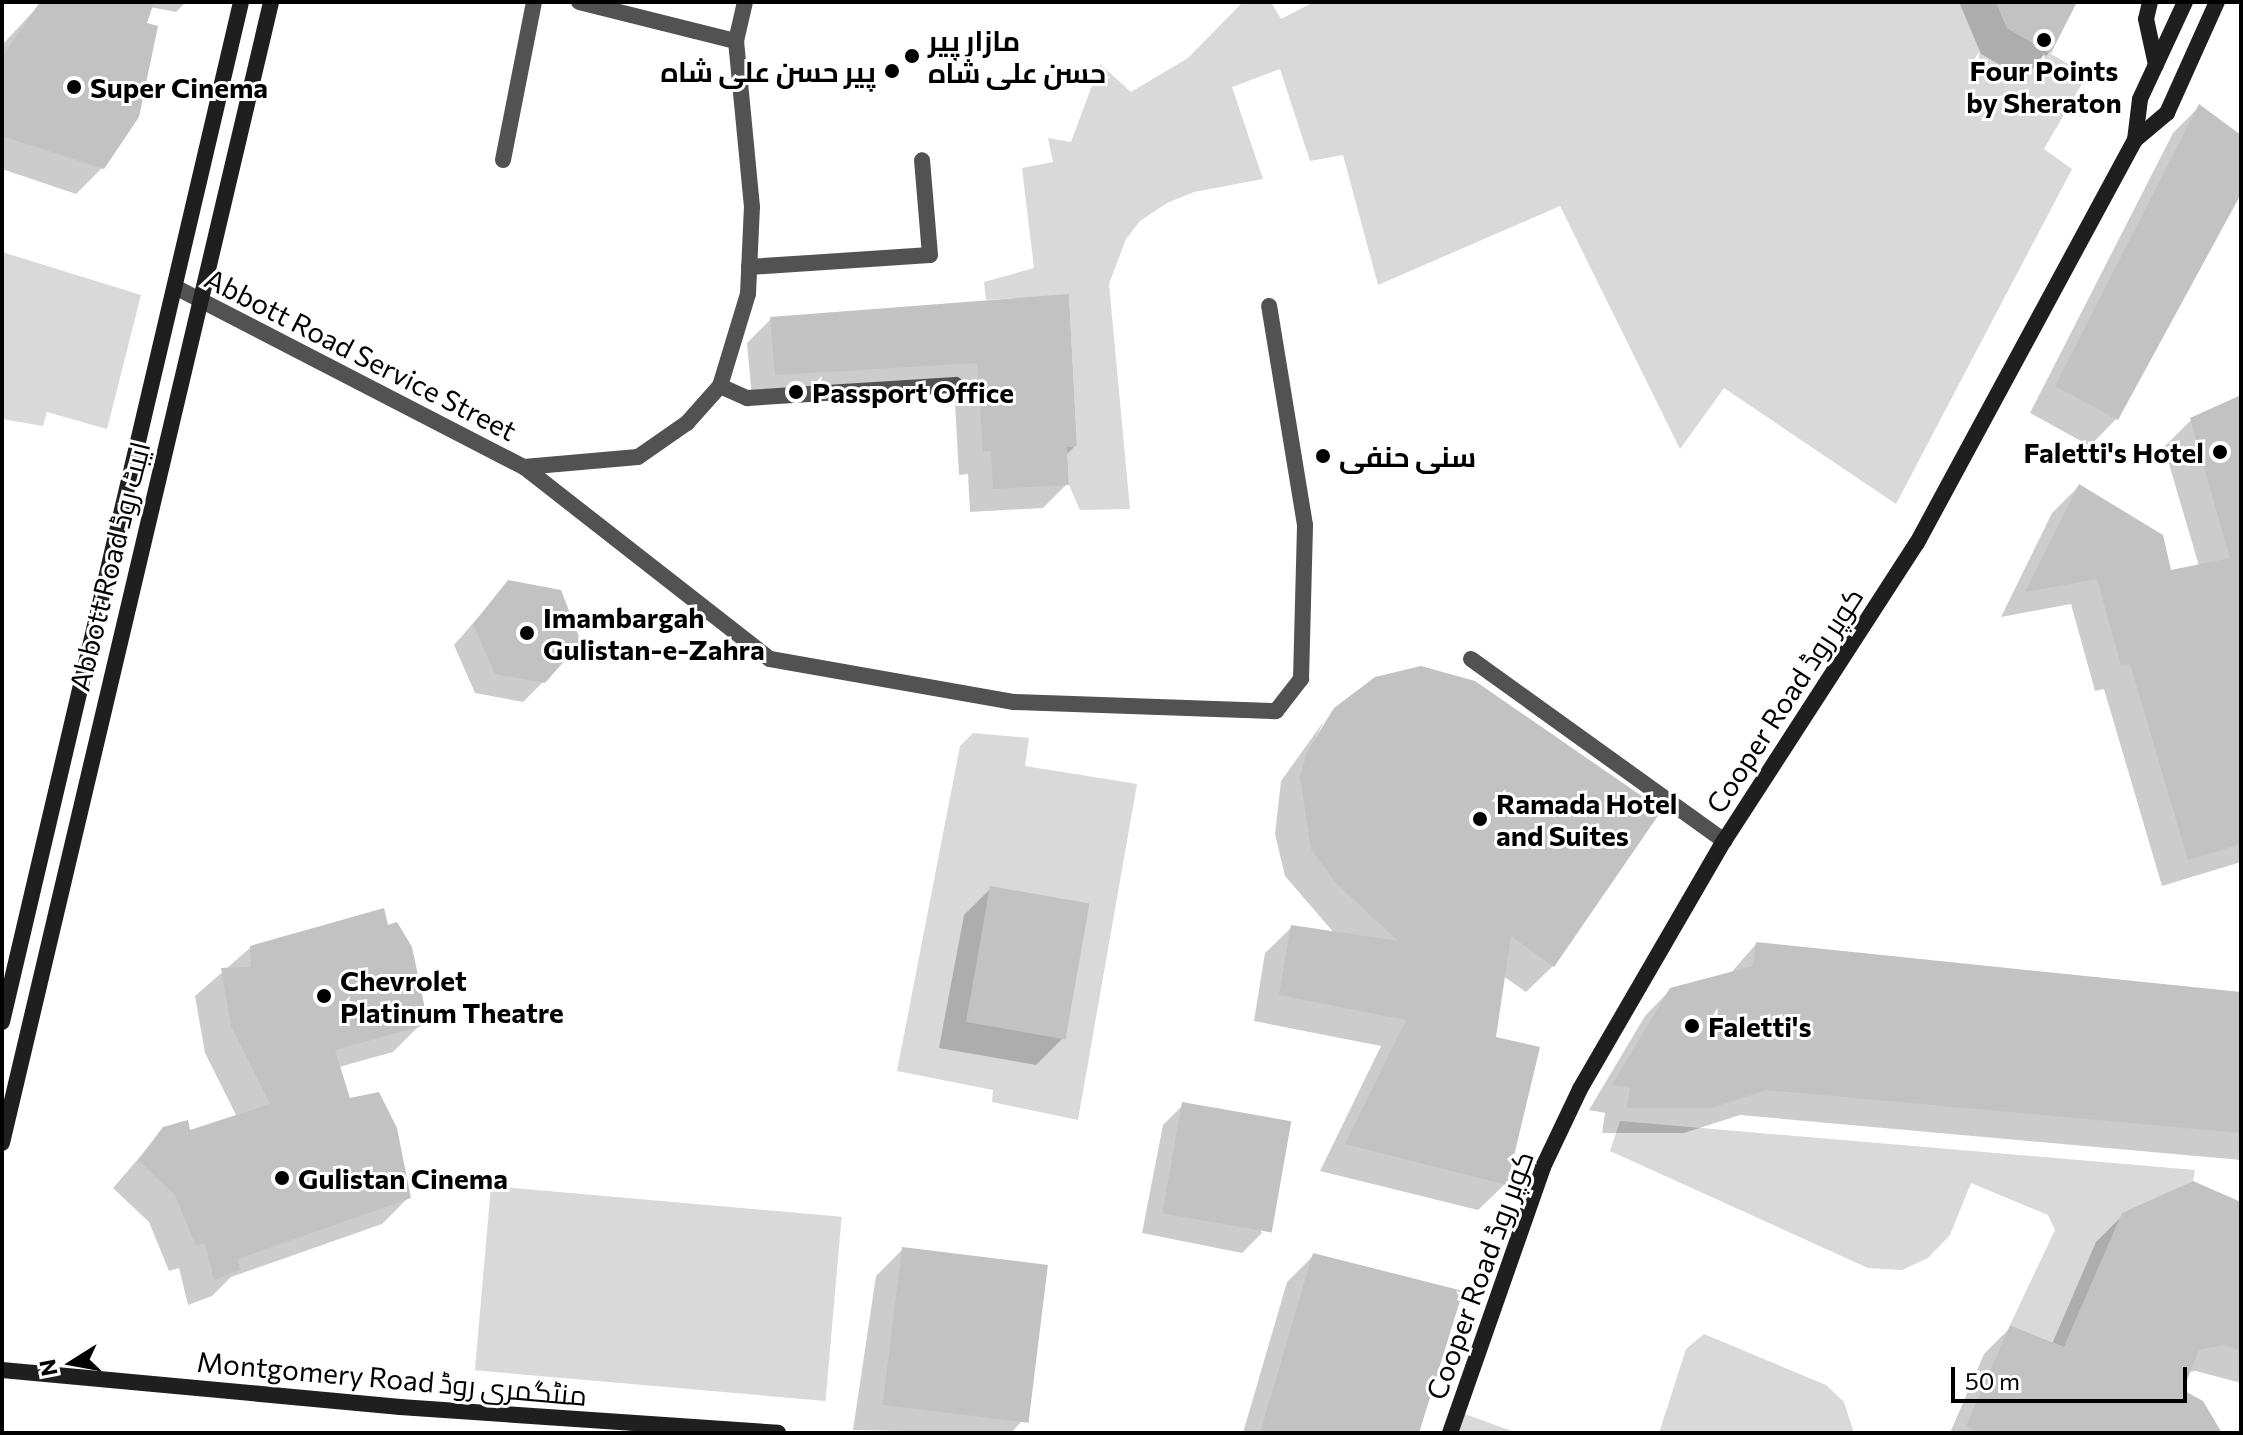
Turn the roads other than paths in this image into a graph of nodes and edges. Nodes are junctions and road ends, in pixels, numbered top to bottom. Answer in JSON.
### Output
{"nodes":[{"id":1,"x":241,"y":2,"type":"edge"},
{"id":2,"x":271,"y":2,"type":"edge"},
{"id":3,"x":534,"y":2,"type":"edge"},
{"id":4,"x":579,"y":2,"type":"edge"},
{"id":5,"x":745,"y":2,"type":"edge"},
{"id":6,"x":2150,"y":2,"type":"edge"},
{"id":7,"x":2185,"y":2,"type":"edge"},
{"id":8,"x":2217,"y":2,"type":"edge"},
{"id":9,"x":736,"y":41,"type":"junction"},
{"id":10,"x":2156,"y":65,"type":"junction"},
{"id":11,"x":2135,"y":140,"type":"junction"},
{"id":12,"x":503,"y":160,"type":"dead end"},
{"id":13,"x":922,"y":160,"type":"dead end"},
{"id":14,"x":749,"y":267,"type":"junction"},
{"id":15,"x":175,"y":287,"type":"junction"},
{"id":16,"x":200,"y":302,"type":"junction"},
{"id":17,"x":1269,"y":306,"type":"dead end"},
{"id":18,"x":956,"y":385,"type":"dead end"},
{"id":19,"x":720,"y":386,"type":"junction"},
{"id":20,"x":524,"y":467,"type":"junction"},
{"id":21,"x":1471,"y":659,"type":"dead end"},
{"id":22,"x":1724,"y":841,"type":"junction"},
{"id":23,"x":2,"y":1022,"type":"edge"},
{"id":24,"x":2,"y":1143,"type":"edge"},
{"id":25,"x":2,"y":1370,"type":"edge"},
{"id":26,"x":778,"y":1433,"type":"edge"},
{"id":27,"x":1450,"y":1433,"type":"edge"}],
"edges":[{"from":1,"to":15,"type":"main road","name":"Abbott Road ایبٹ روڈ"},
{"from":2,"to":16,"type":"main road","name":"Abbott Road ایبٹ روڈ"},
{"from":3,"to":12,"type":"street"},
{"from":4,"to":9,"type":"street"},
{"from":5,"to":9,"type":"street","name":"Abbott Road Service Street"},
{"from":6,"to":10,"type":"main road"},
{"from":7,"to":10,"type":"main road","name":"Cooper Road کوپر روڈ"},
{"from":8,"to":11,"type":"main road","name":"Cooper Road کوپر روڈ"},
{"from":9,"to":14,"type":"street","name":"Abbott Road Service Street"},
{"from":10,"to":11,"type":"main road","name":"Cooper Road کوپر روڈ"},
{"from":11,"to":22,"type":"main road","name":"Cooper Road کوپر روڈ"},
{"from":13,"to":14,"type":"street"},
{"from":14,"to":19,"type":"street","name":"Abbott Road Service Street"},
{"from":15,"to":16,"type":"street","name":"Abbott Road Service Street"},
{"from":15,"to":23,"type":"main road","name":"Abbott Road ایبٹ روڈ"},
{"from":16,"to":20,"type":"street","name":"Abbott Road Service Street"},
{"from":16,"to":24,"type":"main road","name":"Abbott Road ایبٹ روڈ"},
{"from":17,"to":20,"type":"street","name":"Abbott Road Service Street"},
{"from":18,"to":19,"type":"street"},
{"from":19,"to":20,"type":"street","name":"Abbott Road Service Street"},
{"from":21,"to":22,"type":"street"},
{"from":22,"to":27,"type":"main road","name":"Cooper Road کوپر روڈ"},
{"from":25,"to":26,"type":"main road","name":"Montgomery Road منٹگمری روڈ"}]}
